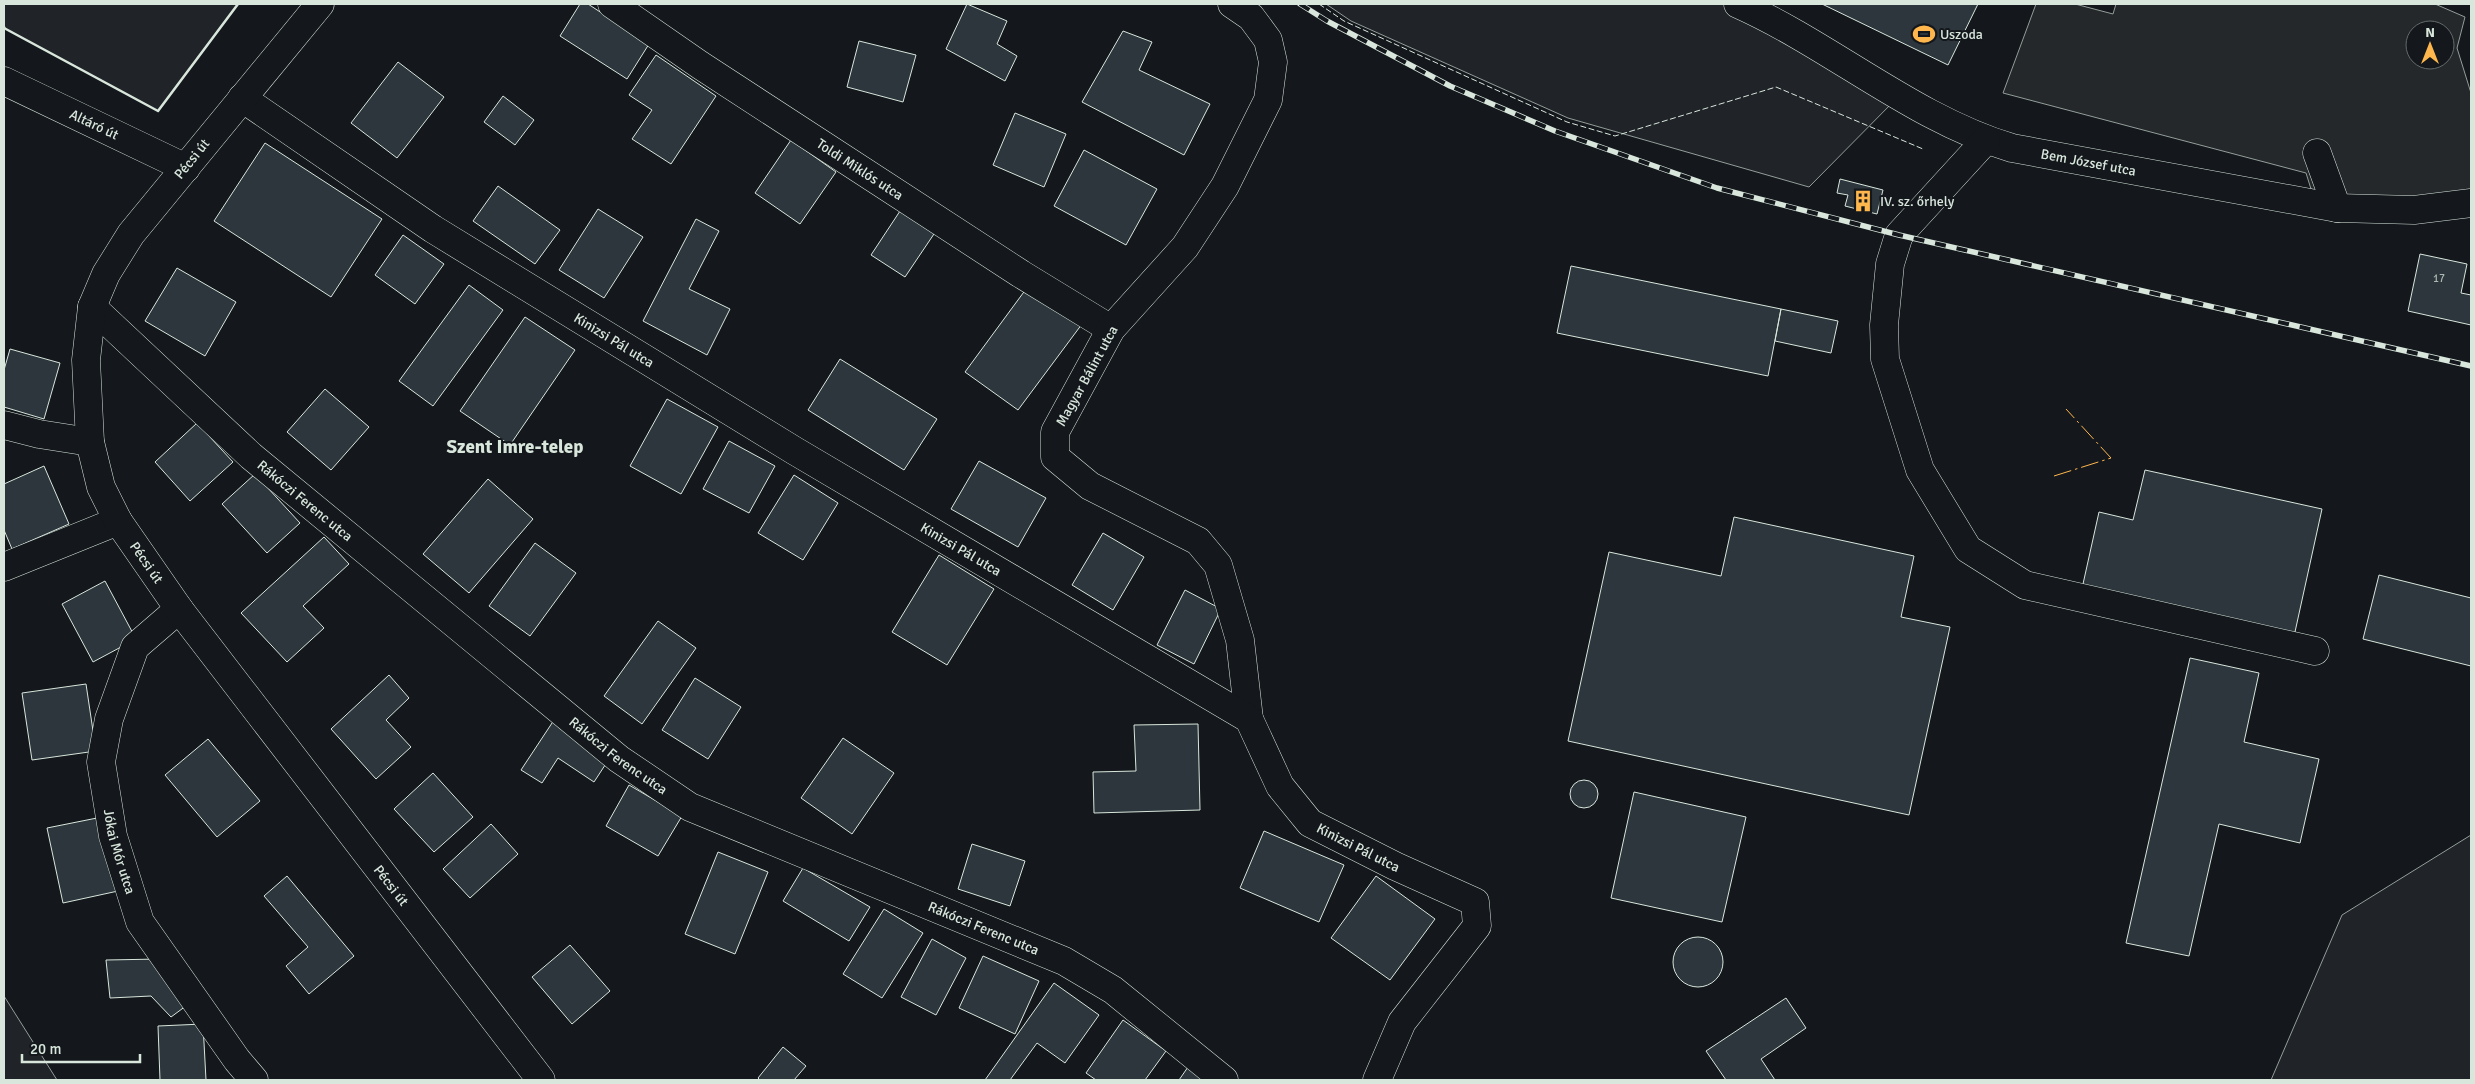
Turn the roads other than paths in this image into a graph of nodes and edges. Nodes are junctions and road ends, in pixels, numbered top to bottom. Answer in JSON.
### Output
{"nodes":[{"id":1,"x":320,"y":4,"type":"edge"},
{"id":2,"x":612,"y":4,"type":"edge"},
{"id":3,"x":1232,"y":4,"type":"edge"},
{"id":4,"x":1738,"y":4,"type":"edge"},
{"id":5,"x":4,"y":81,"type":"edge"},
{"id":6,"x":242,"y":98,"type":"junction"},
{"id":7,"x":1986,"y":140,"type":"junction"},
{"id":8,"x":2318,"y":153,"type":"dead end"},
{"id":9,"x":186,"y":168,"type":"junction"},
{"id":10,"x":2471,"y":203,"type":"edge"},
{"id":11,"x":2337,"y":208,"type":"junction"},
{"id":12,"x":92,"y":307,"type":"junction"},
{"id":13,"x":1111,"y":329,"type":"junction"},
{"id":14,"x":4,"y":425,"type":"edge"},
{"id":15,"x":90,"y":442,"type":"junction"},
{"id":16,"x":118,"y":521,"type":"junction"},
{"id":17,"x":4,"y":567,"type":"edge"},
{"id":18,"x":180,"y":609,"type":"junction"},
{"id":19,"x":2315,"y":651,"type":"dead end"},
{"id":20,"x":1249,"y":718,"type":"junction"},
{"id":21,"x":254,"y":1080,"type":"edge"},
{"id":22,"x":541,"y":1080,"type":"edge"},
{"id":23,"x":1224,"y":1080,"type":"edge"},
{"id":24,"x":1377,"y":1080,"type":"edge"}],
"edges":[{"from":1,"to":6,"type":"street","name":"Pécsi út"},
{"from":2,"to":13,"type":"street","name":"Toldi Miklós utca"},
{"from":3,"to":13,"type":"street","name":"Magyar Bálint utca"},
{"from":4,"to":7,"type":"street","name":"Bem József utca"},
{"from":5,"to":9,"type":"street","name":"Altáró út"},
{"from":6,"to":9,"type":"street","name":"Pécsi út"},
{"from":6,"to":20,"type":"street","name":"Kinizsi Pál utca"},
{"from":7,"to":11,"type":"street","name":"Bem József utca"},
{"from":7,"to":19,"type":"street"},
{"from":8,"to":11,"type":"street"},
{"from":9,"to":12,"type":"street","name":"Pécsi út"},
{"from":10,"to":11,"type":"street","name":"Bem József utca"},
{"from":12,"to":15,"type":"street","name":"Pécsi út"},
{"from":12,"to":23,"type":"street","name":"Rákóczi Ferenc utca"},
{"from":13,"to":20,"type":"street","name":"Magyar Bálint utca"},
{"from":14,"to":15,"type":"street"},
{"from":15,"to":16,"type":"street","name":"Pécsi út"},
{"from":16,"to":17,"type":"street"},
{"from":16,"to":18,"type":"street","name":"Pécsi út"},
{"from":18,"to":21,"type":"street","name":"Jókai Mór utca"},
{"from":18,"to":22,"type":"street","name":"Pécsi út"},
{"from":20,"to":24,"type":"street","name":"Kinizsi Pál utca"}]}
